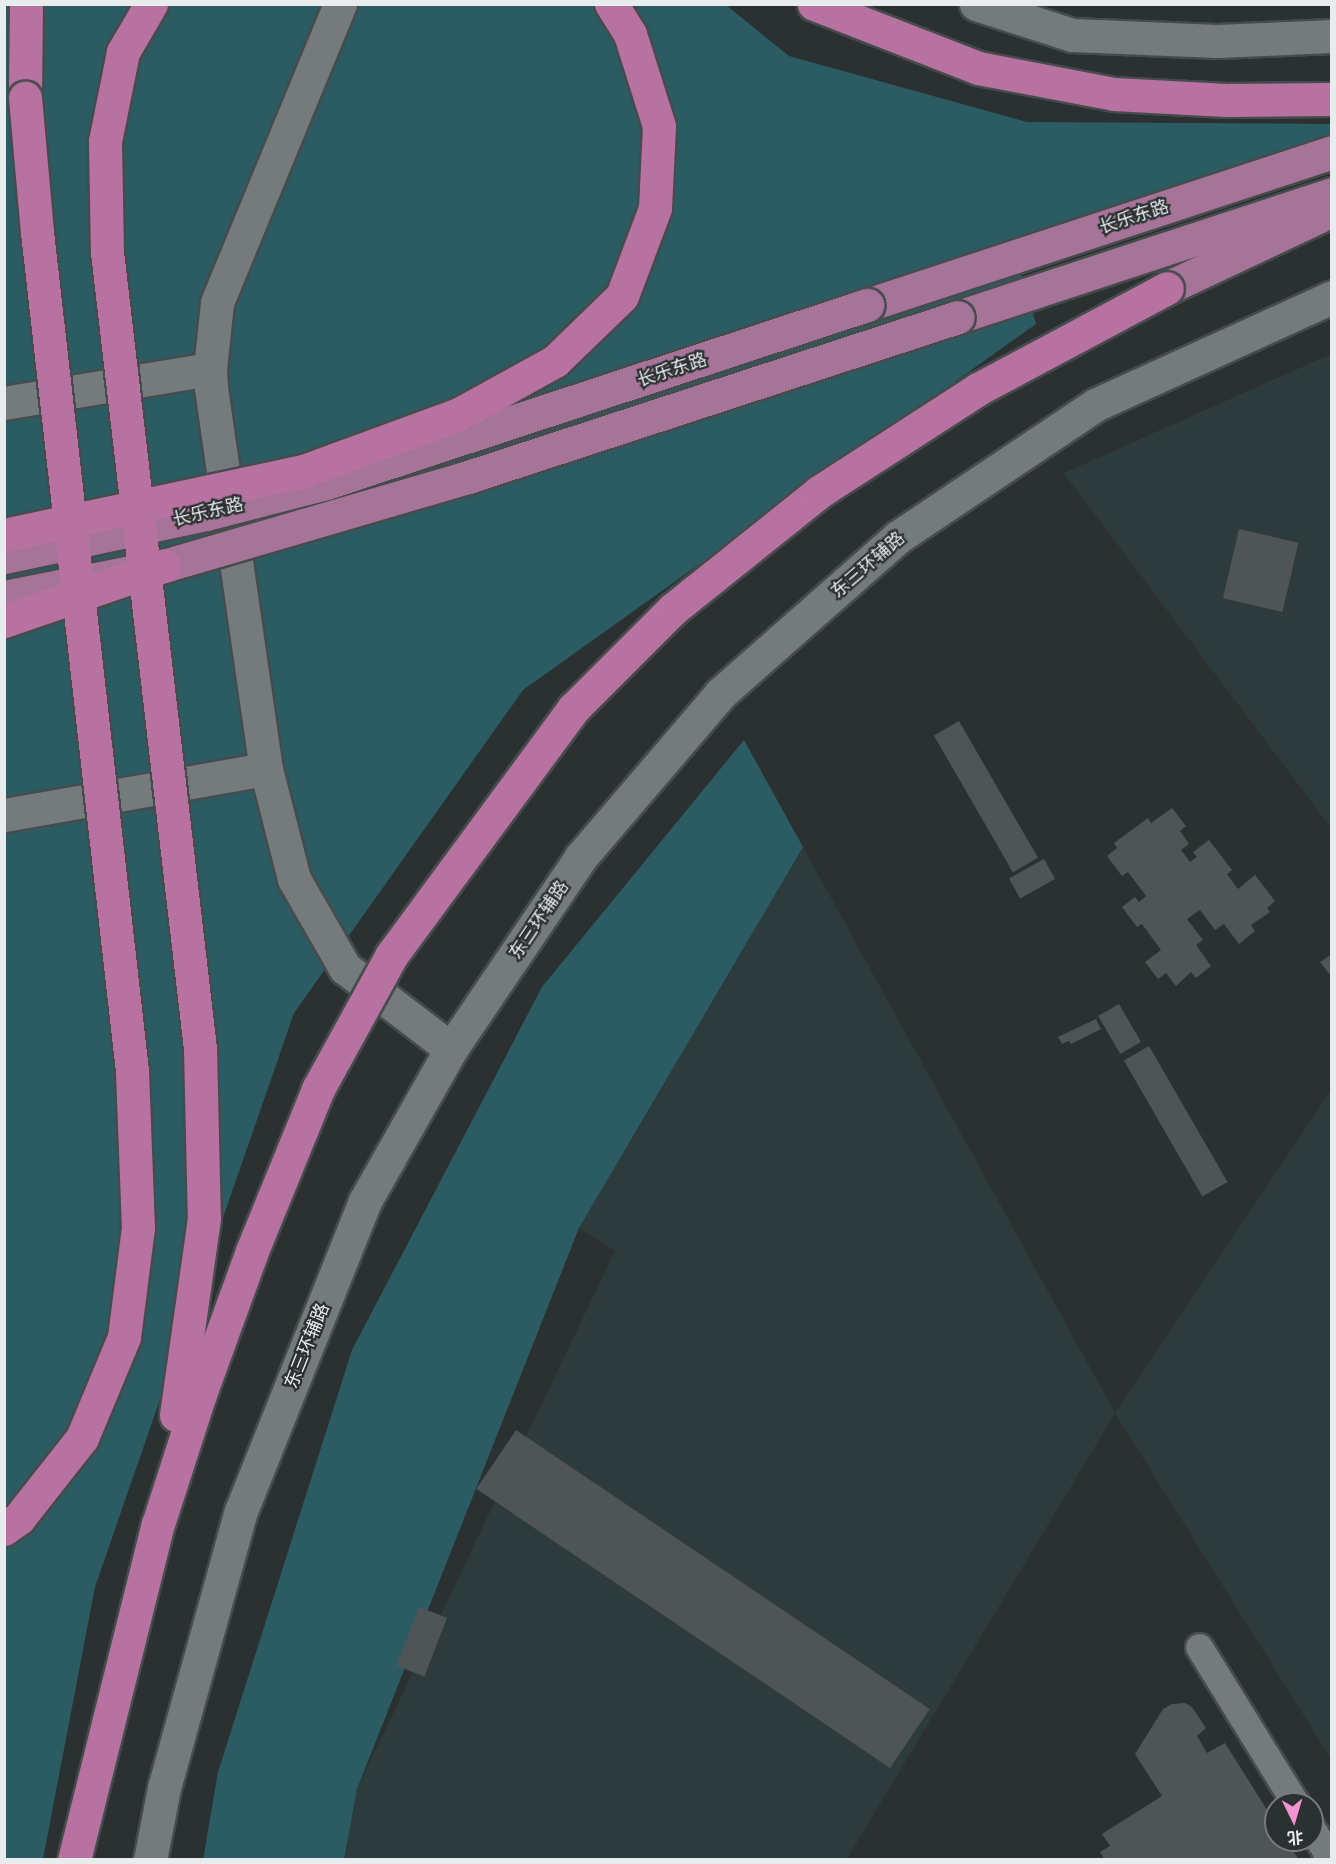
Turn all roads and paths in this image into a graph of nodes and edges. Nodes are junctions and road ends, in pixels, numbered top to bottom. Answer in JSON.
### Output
{"nodes":[{"id":1,"x":26,"y":4,"type":"edge"},
{"id":2,"x":151,"y":4,"type":"edge"},
{"id":3,"x":340,"y":4,"type":"edge"},
{"id":4,"x":611,"y":4,"type":"edge"},
{"id":5,"x":813,"y":4,"type":"edge"},
{"id":6,"x":976,"y":4,"type":"edge"},
{"id":7,"x":1332,"y":36,"type":"edge"},
{"id":8,"x":1332,"y":99,"type":"edge"},
{"id":9,"x":1332,"y":152,"type":"edge"},
{"id":10,"x":1332,"y":194,"type":"edge"},
{"id":11,"x":1332,"y":210,"type":"edge"},
{"id":12,"x":1167,"y":288,"type":"joint"},
{"id":13,"x":1332,"y":297,"type":"edge"},
{"id":14,"x":210,"y":369,"type":"junction"},
{"id":15,"x":4,"y":403,"type":"edge"},
{"id":16,"x":4,"y":535,"type":"edge"},
{"id":17,"x":4,"y":557,"type":"edge"},
{"id":18,"x":167,"y":565,"type":"junction"},
{"id":19,"x":4,"y":597,"type":"edge"},
{"id":20,"x":4,"y":621,"type":"edge"},
{"id":21,"x":266,"y":770,"type":"junction"},
{"id":22,"x":4,"y":815,"type":"edge"},
{"id":23,"x":451,"y":1049,"type":"junction"},
{"id":24,"x":158,"y":1524,"type":"junction"},
{"id":25,"x":4,"y":1529,"type":"edge"},
{"id":26,"x":1199,"y":1647,"type":"dead end"},
{"id":27,"x":1289,"y":1792,"type":"edge"},
{"id":28,"x":74,"y":1860,"type":"edge"},
{"id":29,"x":150,"y":1860,"type":"edge"}],
"edges":[{"from":1,"to":25,"type":"highway","bridge":true},
{"from":2,"to":24,"type":"highway","bridge":true},
{"from":3,"to":14,"type":"main road"},
{"from":4,"to":16,"type":"highway","bridge":true},
{"from":5,"to":8,"type":"highway"},
{"from":6,"to":7,"type":"main road"},
{"from":9,"to":17,"type":"main road","name":"长乐东路","bridge":true},
{"from":10,"to":18,"type":"main road","name":"长乐东路","bridge":true},
{"from":11,"to":12,"type":"main road"},
{"from":12,"to":24,"type":"highway","bridge":true},
{"from":13,"to":23,"type":"main road","name":"东三环辅路"},
{"from":14,"to":15,"type":"main road"},
{"from":14,"to":21,"type":"main road"},
{"from":18,"to":19,"type":"main road","name":"长乐东路","bridge":true},
{"from":18,"to":20,"type":"highway","bridge":true},
{"from":21,"to":22,"type":"main road"},
{"from":21,"to":23,"type":"main road"},
{"from":23,"to":29,"type":"main road","name":"东三环辅路"},
{"from":24,"to":28,"type":"highway","bridge":true},
{"from":26,"to":27,"type":"street"}]}
